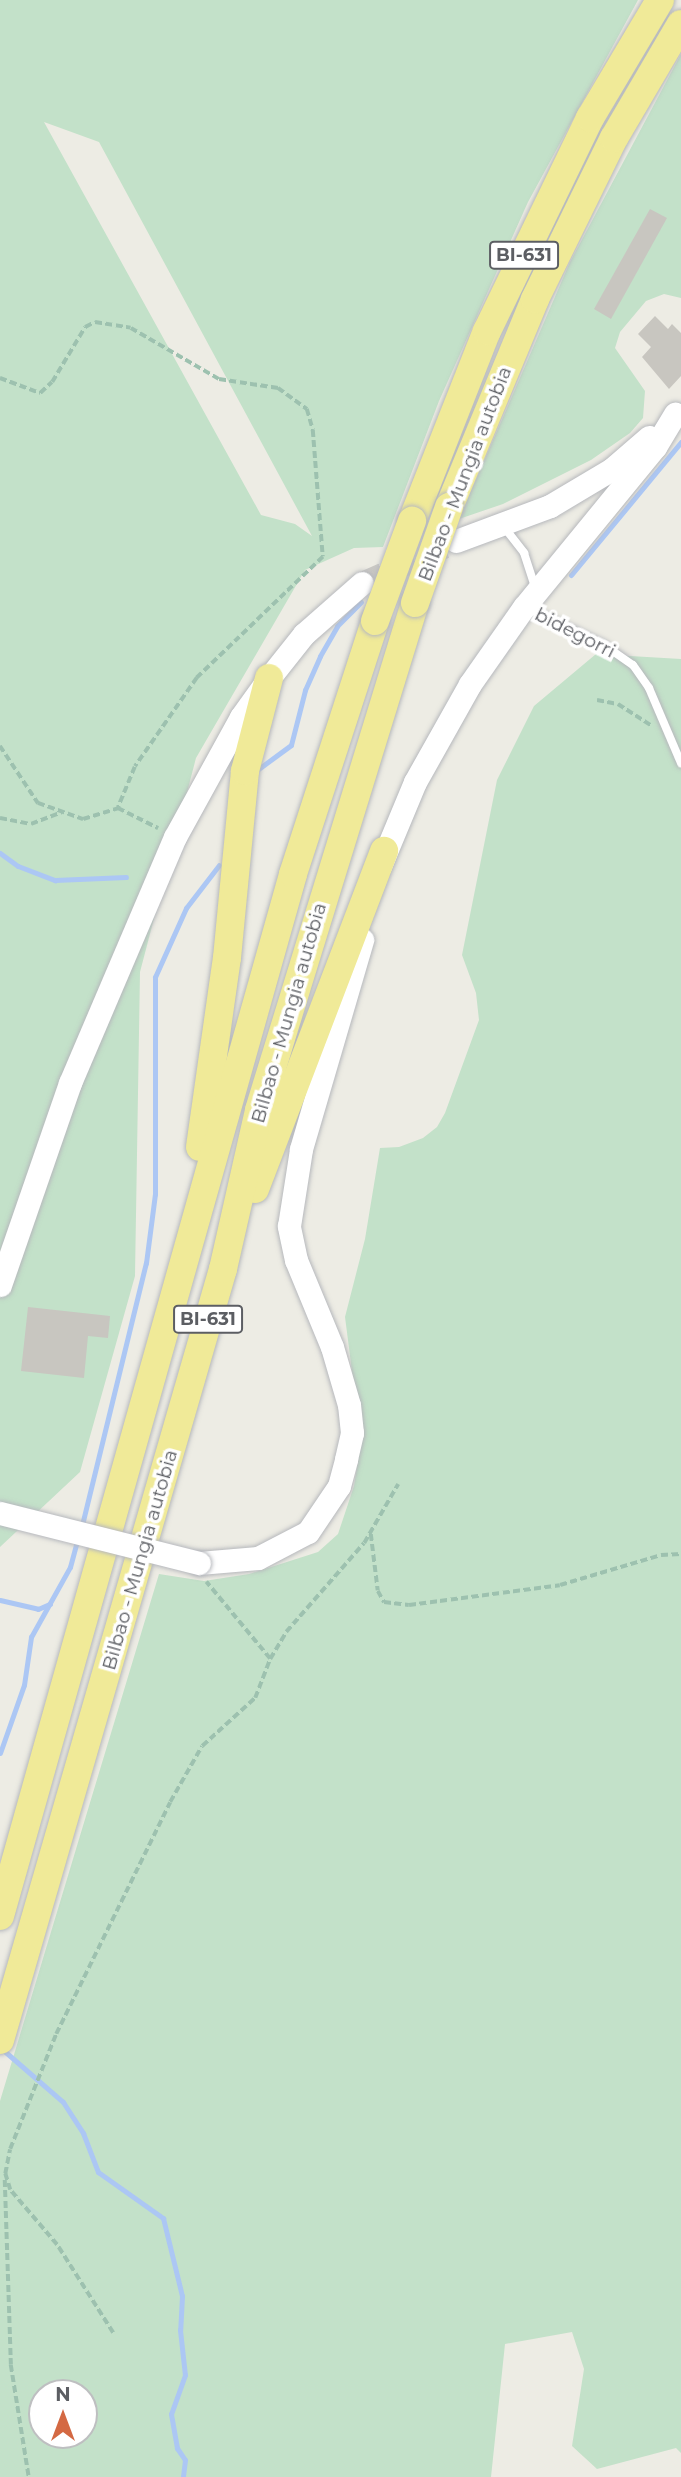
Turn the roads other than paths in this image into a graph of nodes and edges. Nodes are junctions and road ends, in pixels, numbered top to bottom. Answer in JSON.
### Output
{"nodes":[{"id":1,"x":660,"y":0,"type":"edge"},
{"id":2,"x":681,"y":24,"type":"edge"},
{"id":3,"x":678,"y":411,"type":"edge"},
{"id":4,"x":502,"y":524,"type":"junction"},
{"id":5,"x":456,"y":541,"type":"tunnel mouth"},
{"id":6,"x":362,"y":583,"type":"tunnel mouth"},
{"id":7,"x":530,"y":600,"type":"junction"},
{"id":8,"x":269,"y":678,"type":"junction"},
{"id":9,"x":681,"y":763,"type":"edge"},
{"id":10,"x":384,"y":851,"type":"junction"},
{"id":11,"x":202,"y":1192,"type":"junction"},
{"id":12,"x":223,"y":1269,"type":"junction"},
{"id":13,"x":0,"y":1285,"type":"edge"},
{"id":14,"x":0,"y":1513,"type":"edge"},
{"id":15,"x":0,"y":1916,"type":"edge"},
{"id":16,"x":1,"y":2038,"type":"edge"}],
"edges":[{"from":1,"to":11,"type":"highway","name":"Bilbao - Mungia autobia","number":"BI-631","bridge":true},
{"from":2,"to":12,"type":"highway","name":"Bilbao - Mungia autobia","number":"BI-631","bridge":true},
{"from":3,"to":4,"type":"street"},
{"from":3,"to":7,"type":"street"},
{"from":4,"to":5,"type":"street"},
{"from":4,"to":7,"type":"lane"},
{"from":6,"to":8,"type":"street"},
{"from":7,"to":9,"type":"lane","name":"bidegorri"},
{"from":7,"to":10,"type":"street"},
{"from":8,"to":11,"type":"highway"},
{"from":8,"to":13,"type":"street"},
{"from":10,"to":12,"type":"highway"},
{"from":10,"to":14,"type":"street","bridge":true},
{"from":11,"to":15,"type":"highway","name":"Bilbao - Mungia autobia","number":"BI-631"},
{"from":12,"to":16,"type":"highway","name":"Bilbao - Mungia autobia","number":"BI-631"}]}
